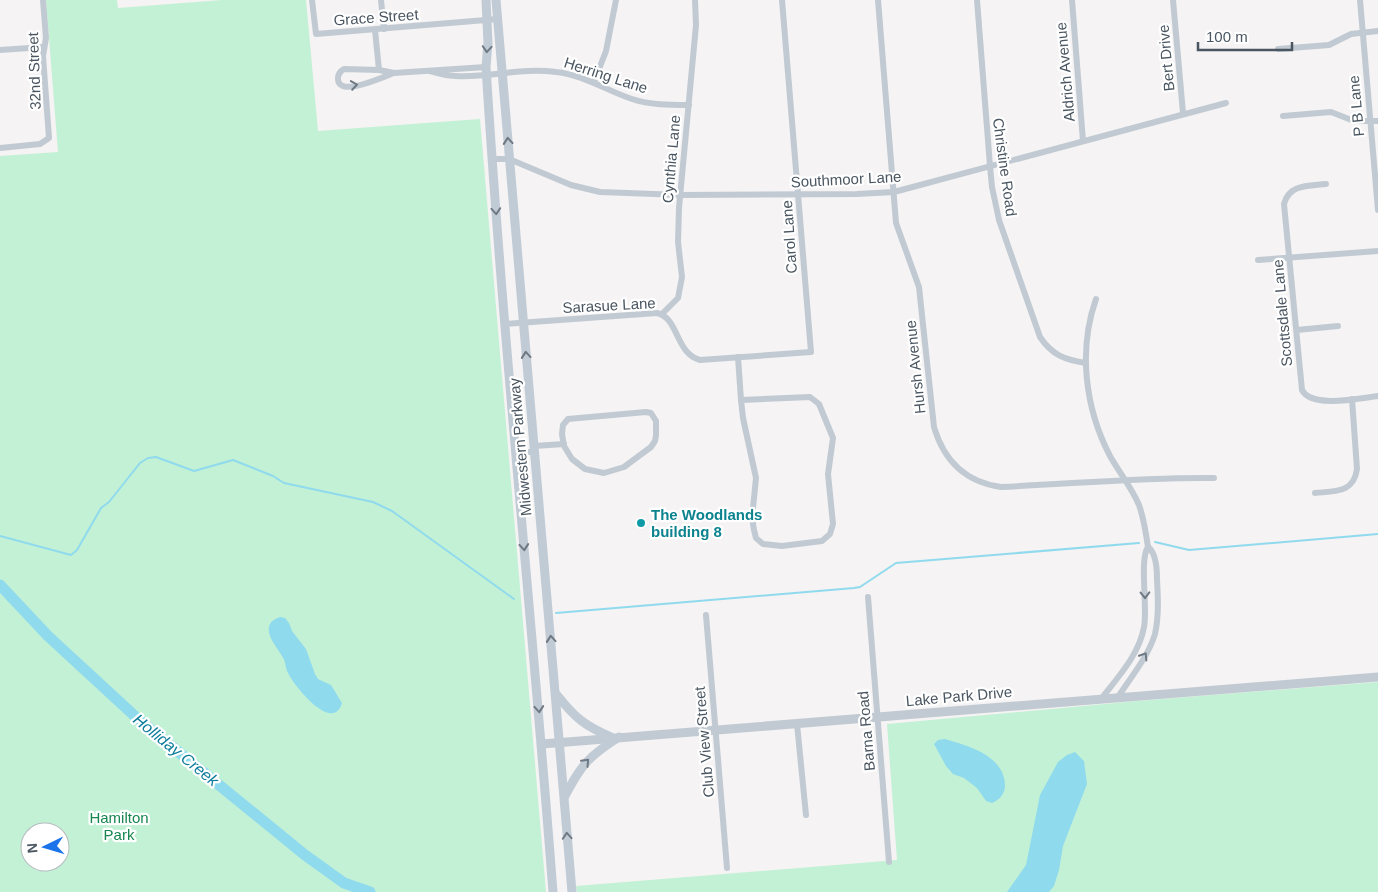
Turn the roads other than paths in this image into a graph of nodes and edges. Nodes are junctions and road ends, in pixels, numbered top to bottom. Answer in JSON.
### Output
{"nodes":[{"id":1,"x":43,"y":0,"type":"edge"},
{"id":2,"x":312,"y":0,"type":"edge"},
{"id":3,"x":381,"y":0,"type":"edge"},
{"id":4,"x":486,"y":0,"type":"edge"},
{"id":5,"x":496,"y":0,"type":"edge"},
{"id":6,"x":616,"y":0,"type":"edge"},
{"id":7,"x":695,"y":0,"type":"edge"},
{"id":8,"x":782,"y":0,"type":"edge"},
{"id":9,"x":878,"y":0,"type":"edge"},
{"id":10,"x":977,"y":0,"type":"edge"},
{"id":11,"x":1072,"y":0,"type":"edge"},
{"id":12,"x":1173,"y":0,"type":"edge"},
{"id":13,"x":1360,"y":0,"type":"edge"},
{"id":14,"x":498,"y":19,"type":"junction"},
{"id":15,"x":487,"y":20,"type":"junction"},
{"id":16,"x":384,"y":29,"type":"junction"},
{"id":17,"x":375,"y":30,"type":"junction"},
{"id":18,"x":1378,"y":31,"type":"edge"},
{"id":19,"x":1362,"y":32,"type":"junction"},
{"id":20,"x":44,"y":47,"type":"junction"},
{"id":21,"x":0,"y":50,"type":"edge"},
{"id":22,"x":1278,"y":50,"type":"dead end"},
{"id":23,"x":378,"y":70,"type":"junction"},
{"id":24,"x":486,"y":71,"type":"junction"},
{"id":25,"x":394,"y":73,"type":"junction"},
{"id":26,"x":502,"y":74,"type":"junction"},
{"id":27,"x":594,"y":82,"type":"junction"},
{"id":28,"x":1226,"y":103,"type":"dead end"},
{"id":29,"x":689,"y":105,"type":"junction"},
{"id":30,"x":1183,"y":113,"type":"junction"},
{"id":31,"x":1283,"y":116,"type":"dead end"},
{"id":32,"x":1378,"y":121,"type":"edge"},
{"id":33,"x":1370,"y":122,"type":"junction"},
{"id":34,"x":1083,"y":141,"type":"junction"},
{"id":35,"x":0,"y":148,"type":"edge"},
{"id":36,"x":493,"y":159,"type":"junction"},
{"id":37,"x":509,"y":159,"type":"junction"},
{"id":38,"x":990,"y":166,"type":"junction"},
{"id":39,"x":1326,"y":184,"type":"dead end"},
{"id":40,"x":894,"y":192,"type":"junction"},
{"id":41,"x":798,"y":194,"type":"junction"},
{"id":42,"x":681,"y":195,"type":"junction"},
{"id":43,"x":1378,"y":209,"type":"edge"},
{"id":44,"x":1378,"y":251,"type":"edge"},
{"id":45,"x":1290,"y":258,"type":"junction"},
{"id":46,"x":1258,"y":260,"type":"dead end"},
{"id":47,"x":1096,"y":299,"type":"dead end"},
{"id":48,"x":662,"y":314,"type":"junction"},
{"id":49,"x":523,"y":323,"type":"junction"},
{"id":50,"x":504,"y":324,"type":"junction"},
{"id":51,"x":1338,"y":326,"type":"dead end"},
{"id":52,"x":1297,"y":330,"type":"junction"},
{"id":53,"x":811,"y":352,"type":"joint"},
{"id":54,"x":738,"y":357,"type":"junction"},
{"id":55,"x":1086,"y":363,"type":"junction"},
{"id":56,"x":1378,"y":396,"type":"edge"},
{"id":57,"x":1352,"y":399,"type":"junction"},
{"id":58,"x":741,"y":400,"type":"junction"},
{"id":59,"x":512,"y":412,"type":"junction"},
{"id":60,"x":564,"y":444,"type":"junction"},
{"id":61,"x":534,"y":449,"type":"junction"},
{"id":62,"x":1214,"y":478,"type":"dead end"},
{"id":63,"x":1125,"y":480,"type":"junction"},
{"id":64,"x":1316,"y":493,"type":"dead end"},
{"id":65,"x":1148,"y":547,"type":"junction"},
{"id":66,"x":868,"y":597,"type":"dead end"},
{"id":67,"x":706,"y":615,"type":"dead end"},
{"id":68,"x":1378,"y":677,"type":"edge"},
{"id":69,"x":556,"y":694,"type":"junction"},
{"id":70,"x":1118,"y":698,"type":"junction"},
{"id":71,"x":1101,"y":699,"type":"junction"},
{"id":72,"x":878,"y":717,"type":"junction"},
{"id":73,"x":797,"y":724,"type":"junction"},
{"id":74,"x":715,"y":730,"type":"junction"},
{"id":75,"x":616,"y":738,"type":"junction"},
{"id":76,"x":560,"y":742,"type":"junction"},
{"id":77,"x":542,"y":744,"type":"junction"},
{"id":78,"x":564,"y":796,"type":"junction"},
{"id":79,"x":806,"y":814,"type":"dead end"},
{"id":80,"x":889,"y":862,"type":"dead end"},
{"id":81,"x":727,"y":868,"type":"dead end"},
{"id":82,"x":572,"y":888,"type":"edge"},
{"id":83,"x":553,"y":889,"type":"edge"}],
"edges":[{"from":1,"to":20,"type":"street","name":"32nd Street"},
{"from":2,"to":17,"type":"street","name":"Grace Street"},
{"from":3,"to":16,"type":"street"},
{"from":4,"to":15,"type":"main road","name":"Midwestern Parkway"},
{"from":5,"to":14,"type":"main road","name":"Midwestern Parkway"},
{"from":6,"to":27,"type":"street"},
{"from":7,"to":29,"type":"street","name":"Cynthia Lane"},
{"from":8,"to":41,"type":"street","name":"Carol Lane"},
{"from":9,"to":40,"type":"street","name":"Hursh Avenue"},
{"from":10,"to":38,"type":"street","name":"Christine Road"},
{"from":11,"to":34,"type":"street","name":"Aldrich Avenue"},
{"from":12,"to":30,"type":"street","name":"Bert Drive"},
{"from":13,"to":19,"type":"street","name":"P B Lane"},
{"from":14,"to":15,"type":"street","name":"Grace Street"},
{"from":14,"to":26,"type":"main road","name":"Midwestern Parkway"},
{"from":15,"to":16,"type":"street","name":"Grace Street"},
{"from":15,"to":24,"type":"main road","name":"Midwestern Parkway","one_way":true},
{"from":16,"to":17,"type":"street","name":"Grace Street"},
{"from":17,"to":23,"type":"street"},
{"from":18,"to":19,"type":"street"},
{"from":19,"to":22,"type":"street"},
{"from":19,"to":33,"type":"street","name":"P B Lane"},
{"from":20,"to":21,"type":"street"},
{"from":20,"to":35,"type":"street","name":"32nd Street"},
{"from":23,"to":25,"type":"street"},
{"from":23,"to":25,"type":"street","one_way":true},
{"from":24,"to":25,"type":"street","name":"Herring Lane"},
{"from":24,"to":26,"type":"street","name":"Herring Lane"},
{"from":24,"to":36,"type":"main road","name":"Midwestern Parkway"},
{"from":26,"to":27,"type":"street","name":"Herring Lane"},
{"from":37,"to":26,"type":"main road","name":"Midwestern Parkway","one_way":true},
{"from":27,"to":29,"type":"street","name":"Herring Lane"},
{"from":28,"to":30,"type":"street","name":"Southmoor Lane"},
{"from":29,"to":42,"type":"street","name":"Cynthia Lane"},
{"from":30,"to":34,"type":"street","name":"Southmoor Lane"},
{"from":31,"to":33,"type":"street"},
{"from":32,"to":33,"type":"street"},
{"from":33,"to":43,"type":"street","name":"P B Lane"},
{"from":34,"to":38,"type":"street","name":"Southmoor Lane"},
{"from":36,"to":37,"type":"street","name":"Southmoor Lane"},
{"from":36,"to":50,"type":"main road","name":"Midwestern Parkway","one_way":true},
{"from":37,"to":42,"type":"street","name":"Southmoor Lane"},
{"from":37,"to":49,"type":"main road","name":"Midwestern Parkway"},
{"from":38,"to":40,"type":"street","name":"Southmoor Lane"},
{"from":38,"to":55,"type":"street","name":"Christine Road"},
{"from":39,"to":45,"type":"street","name":"Scottsdale Lane"},
{"from":40,"to":41,"type":"street","name":"Southmoor Lane"},
{"from":40,"to":63,"type":"street","name":"Hursh Avenue"},
{"from":41,"to":42,"type":"street","name":"Southmoor Lane"},
{"from":41,"to":53,"type":"street","name":"Carol Lane"},
{"from":42,"to":48,"type":"street","name":"Cynthia Lane"},
{"from":44,"to":45,"type":"street"},
{"from":45,"to":46,"type":"street"},
{"from":45,"to":52,"type":"street","name":"Scottsdale Lane"},
{"from":47,"to":55,"type":"street"},
{"from":48,"to":49,"type":"street","name":"Sarasue Lane"},
{"from":48,"to":54,"type":"street","name":"Sarasue Lane"},
{"from":49,"to":50,"type":"street","name":"Sarasue Lane"},
{"from":61,"to":49,"type":"main road","name":"Midwestern Parkway","one_way":true},
{"from":50,"to":59,"type":"main road","name":"Midwestern Parkway"},
{"from":51,"to":52,"type":"street"},
{"from":52,"to":57,"type":"street","name":"Scottsdale Lane"},
{"from":53,"to":54,"type":"street","name":"Sarasue Lane"},
{"from":54,"to":58,"type":"street"},
{"from":55,"to":63,"type":"street"},
{"from":56,"to":57,"type":"street","name":"Scottsdale Lane"},
{"from":57,"to":64,"type":"street"},
{"from":58,"to":58,"type":"street"},
{"from":59,"to":61,"type":"street"},
{"from":59,"to":77,"type":"main road","name":"Midwestern Parkway","one_way":true},
{"from":60,"to":60,"type":"street"},
{"from":60,"to":61,"type":"street"},
{"from":69,"to":61,"type":"main road","name":"Midwestern Parkway","one_way":true},
{"from":62,"to":63,"type":"street","name":"Hursh Avenue"},
{"from":63,"to":65,"type":"street"},
{"from":70,"to":65,"type":"street","one_way":true},
{"from":65,"to":71,"type":"street","one_way":true},
{"from":66,"to":72,"type":"street","name":"Barna Road"},
{"from":67,"to":74,"type":"street","name":"Club View Street"},
{"from":68,"to":70,"type":"street","name":"Lake Park Drive"},
{"from":69,"to":75,"type":"main road"},
{"from":69,"to":76,"type":"main road","name":"Midwestern Parkway"},
{"from":70,"to":71,"type":"street","name":"Lake Park Drive"},
{"from":71,"to":72,"type":"street","name":"Lake Park Drive"},
{"from":72,"to":73,"type":"street","name":"Lake Park Drive"},
{"from":72,"to":80,"type":"street","name":"Barna Road"},
{"from":73,"to":74,"type":"street","name":"Lake Park Drive"},
{"from":73,"to":79,"type":"street"},
{"from":74,"to":75,"type":"street","name":"Lake Park Drive"},
{"from":74,"to":81,"type":"street","name":"Club View Street"},
{"from":75,"to":76,"type":"street","name":"Lake Park Drive"},
{"from":78,"to":75,"type":"main road","one_way":true},
{"from":76,"to":77,"type":"street","name":"Lake Park Drive"},
{"from":76,"to":78,"type":"main road","name":"Midwestern Parkway"},
{"from":77,"to":83,"type":"main road","name":"Midwestern Parkway"},
{"from":82,"to":78,"type":"main road","name":"Midwestern Parkway","one_way":true}]}
